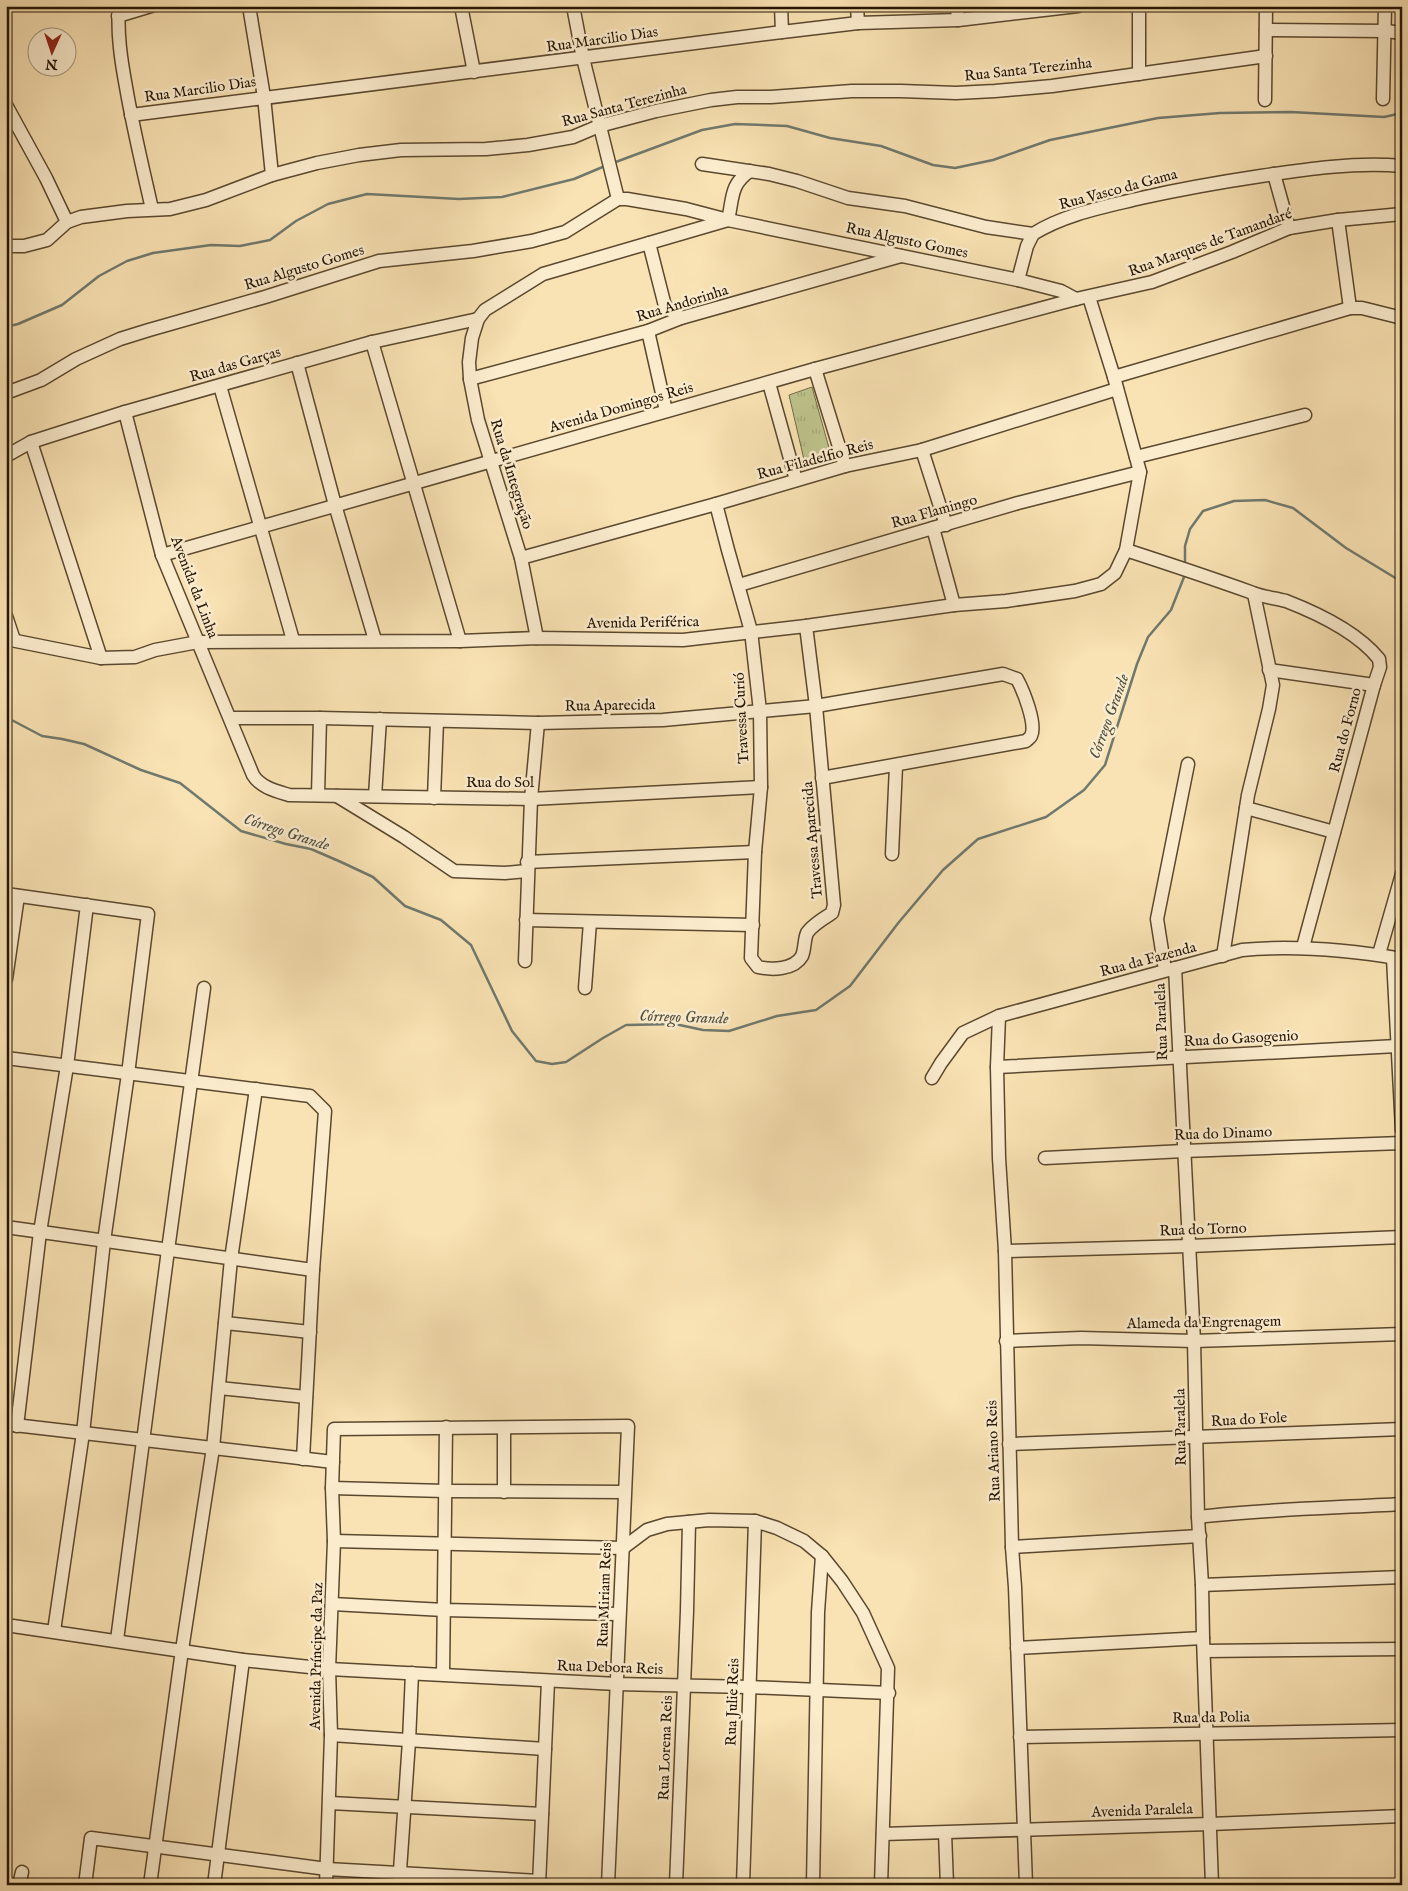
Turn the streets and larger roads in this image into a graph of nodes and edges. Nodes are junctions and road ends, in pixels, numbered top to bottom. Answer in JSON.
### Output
{"nodes":[{"id":1,"x":151,"y":6,"type":"edge"},
{"id":2,"x":249,"y":6,"type":"edge"},
{"id":3,"x":461,"y":6,"type":"edge"},
{"id":4,"x":780,"y":6,"type":"edge"},
{"id":5,"x":857,"y":6,"type":"edge"},
{"id":6,"x":957,"y":6,"type":"edge"},
{"id":7,"x":1078,"y":6,"type":"edge"},
{"id":8,"x":1139,"y":6,"type":"edge"},
{"id":9,"x":1266,"y":6,"type":"edge"},
{"id":10,"x":1385,"y":6,"type":"edge"},
{"id":11,"x":576,"y":7,"type":"edge"},
{"id":12,"x":118,"y":11,"type":"edge"},
{"id":13,"x":958,"y":20,"type":"junction"},
{"id":14,"x":858,"y":23,"type":"junction"},
{"id":15,"x":1266,"y":30,"type":"junction"},
{"id":16,"x":1386,"y":31,"type":"junction"},
{"id":17,"x":782,"y":32,"type":"junction"},
{"id":18,"x":1402,"y":33,"type":"edge"},
{"id":19,"x":1266,"y":56,"type":"junction"},
{"id":20,"x":582,"y":58,"type":"junction"},
{"id":21,"x":474,"y":72,"type":"junction"},
{"id":22,"x":1139,"y":74,"type":"junction"},
{"id":23,"x":264,"y":97,"type":"junction"},
{"id":24,"x":1384,"y":99,"type":"dead end"},
{"id":25,"x":1265,"y":100,"type":"dead end"},
{"id":26,"x":6,"y":105,"type":"edge"},
{"id":27,"x":131,"y":115,"type":"junction"},
{"id":28,"x":599,"y":126,"type":"junction"},
{"id":29,"x":702,"y":164,"type":"dead end"},
{"id":30,"x":1402,"y":166,"type":"edge"},
{"id":31,"x":750,"y":171,"type":"junction"},
{"id":32,"x":1274,"y":174,"type":"junction"},
{"id":33,"x":272,"y":175,"type":"junction"},
{"id":34,"x":618,"y":199,"type":"junction"},
{"id":35,"x":152,"y":209,"type":"junction"},
{"id":36,"x":1402,"y":214,"type":"edge"},
{"id":37,"x":728,"y":220,"type":"junction"},
{"id":38,"x":1338,"y":220,"type":"junction"},
{"id":39,"x":67,"y":222,"type":"junction"},
{"id":40,"x":1289,"y":228,"type":"junction"},
{"id":41,"x":1033,"y":234,"type":"junction"},
{"id":42,"x":649,"y":243,"type":"junction"},
{"id":43,"x":6,"y":246,"type":"edge"},
{"id":44,"x":903,"y":256,"type":"junction"},
{"id":45,"x":1018,"y":280,"type":"junction"},
{"id":46,"x":1083,"y":298,"type":"junction"},
{"id":47,"x":1350,"y":308,"type":"junction"},
{"id":48,"x":681,"y":318,"type":"junction"},
{"id":49,"x":1402,"y":318,"type":"edge"},
{"id":50,"x":478,"y":319,"type":"junction"},
{"id":51,"x":648,"y":331,"type":"junction"},
{"id":52,"x":372,"y":342,"type":"junction"},
{"id":53,"x":297,"y":363,"type":"junction"},
{"id":54,"x":815,"y":369,"type":"junction"},
{"id":55,"x":470,"y":379,"type":"junction"},
{"id":56,"x":769,"y":383,"type":"junction"},
{"id":57,"x":1115,"y":383,"type":"junction"},
{"id":58,"x":220,"y":386,"type":"junction"},
{"id":59,"x":6,"y":393,"type":"edge"},
{"id":60,"x":666,"y":411,"type":"junction"},
{"id":61,"x":125,"y":412,"type":"junction"},
{"id":62,"x":1305,"y":415,"type":"dead end"},
{"id":63,"x":30,"y":442,"type":"junction"},
{"id":64,"x":922,"y":450,"type":"junction"},
{"id":65,"x":6,"y":456,"type":"edge"},
{"id":66,"x":1136,"y":457,"type":"junction"},
{"id":67,"x":491,"y":460,"type":"junction"},
{"id":68,"x":845,"y":466,"type":"junction"},
{"id":69,"x":1140,"y":472,"type":"junction"},
{"id":70,"x":796,"y":480,"type":"junction"},
{"id":71,"x":414,"y":482,"type":"junction"},
{"id":72,"x":716,"y":504,"type":"junction"},
{"id":73,"x":335,"y":505,"type":"junction"},
{"id":74,"x":946,"y":525,"type":"junction"},
{"id":75,"x":260,"y":527,"type":"junction"},
{"id":76,"x":933,"y":528,"type":"junction"},
{"id":77,"x":1126,"y":550,"type":"junction"},
{"id":78,"x":162,"y":555,"type":"junction"},
{"id":79,"x":522,"y":558,"type":"junction"},
{"id":80,"x":739,"y":585,"type":"junction"},
{"id":81,"x":1254,"y":594,"type":"junction"},
{"id":82,"x":954,"y":605,"type":"junction"},
{"id":83,"x":6,"y":616,"type":"edge"},
{"id":84,"x":806,"y":626,"type":"junction"},
{"id":85,"x":751,"y":631,"type":"junction"},
{"id":86,"x":537,"y":638,"type":"junction"},
{"id":87,"x":10,"y":639,"type":"edge"},
{"id":88,"x":293,"y":640,"type":"junction"},
{"id":89,"x":375,"y":640,"type":"junction"},
{"id":90,"x":460,"y":641,"type":"junction"},
{"id":91,"x":198,"y":642,"type":"junction"},
{"id":92,"x":101,"y":658,"type":"junction"},
{"id":93,"x":1269,"y":670,"type":"junction"},
{"id":94,"x":1374,"y":685,"type":"junction"},
{"id":95,"x":816,"y":706,"type":"junction"},
{"id":96,"x":760,"y":711,"type":"junction"},
{"id":97,"x":231,"y":718,"type":"junction"},
{"id":98,"x":320,"y":718,"type":"junction"},
{"id":99,"x":380,"y":719,"type":"junction"},
{"id":100,"x":437,"y":720,"type":"junction"},
{"id":101,"x":538,"y":723,"type":"junction"},
{"id":102,"x":1188,"y":764,"type":"dead end"},
{"id":103,"x":896,"y":766,"type":"junction"},
{"id":104,"x":250,"y":768,"type":"joint"},
{"id":105,"x":822,"y":778,"type":"junction"},
{"id":106,"x":760,"y":787,"type":"junction"},
{"id":107,"x":318,"y":795,"type":"junction"},
{"id":108,"x":336,"y":795,"type":"junction"},
{"id":109,"x":375,"y":796,"type":"junction"},
{"id":110,"x":434,"y":798,"type":"junction"},
{"id":111,"x":531,"y":799,"type":"junction"},
{"id":112,"x":1246,"y":808,"type":"junction"},
{"id":113,"x":1334,"y":832,"type":"junction"},
{"id":114,"x":755,"y":852,"type":"junction"},
{"id":115,"x":892,"y":854,"type":"dead end"},
{"id":116,"x":527,"y":866,"type":"junction"},
{"id":117,"x":1402,"y":874,"type":"edge"},
{"id":118,"x":12,"y":895,"type":"edge"},
{"id":119,"x":87,"y":905,"type":"junction"},
{"id":120,"x":526,"y":920,"type":"junction"},
{"id":121,"x":590,"y":922,"type":"junction"},
{"id":122,"x":753,"y":930,"type":"junction"},
{"id":123,"x":1303,"y":947,"type":"junction"},
{"id":124,"x":1379,"y":954,"type":"junction"},
{"id":125,"x":1223,"y":956,"type":"junction"},
{"id":126,"x":1397,"y":958,"type":"edge"},
{"id":127,"x":525,"y":961,"type":"dead end"},
{"id":128,"x":1170,"y":969,"type":"junction"},
{"id":129,"x":6,"y":979,"type":"edge"},
{"id":130,"x":204,"y":988,"type":"dead end"},
{"id":131,"x":585,"y":988,"type":"dead end"},
{"id":132,"x":999,"y":1016,"type":"junction"},
{"id":133,"x":1398,"y":1046,"type":"junction"},
{"id":134,"x":1178,"y":1057,"type":"junction"},
{"id":135,"x":6,"y":1058,"type":"edge"},
{"id":136,"x":67,"y":1066,"type":"junction"},
{"id":137,"x":997,"y":1067,"type":"junction"},
{"id":138,"x":128,"y":1074,"type":"junction"},
{"id":139,"x":932,"y":1078,"type":"dead end"},
{"id":140,"x":191,"y":1081,"type":"junction"},
{"id":141,"x":256,"y":1090,"type":"junction"},
{"id":142,"x":1402,"y":1130,"type":"edge"},
{"id":143,"x":1402,"y":1143,"type":"edge"},
{"id":144,"x":1184,"y":1150,"type":"junction"},
{"id":145,"x":1045,"y":1158,"type":"dead end"},
{"id":146,"x":6,"y":1227,"type":"edge"},
{"id":147,"x":40,"y":1232,"type":"junction"},
{"id":148,"x":1402,"y":1237,"type":"edge"},
{"id":149,"x":104,"y":1241,"type":"junction"},
{"id":150,"x":1190,"y":1246,"type":"junction"},
{"id":151,"x":168,"y":1250,"type":"junction"},
{"id":152,"x":1005,"y":1251,"type":"junction"},
{"id":153,"x":231,"y":1259,"type":"junction"},
{"id":154,"x":313,"y":1270,"type":"junction"},
{"id":155,"x":225,"y":1323,"type":"junction"},
{"id":156,"x":310,"y":1332,"type":"junction"},
{"id":157,"x":1402,"y":1334,"type":"edge"},
{"id":158,"x":1006,"y":1341,"type":"junction"},
{"id":159,"x":1194,"y":1341,"type":"junction"},
{"id":160,"x":219,"y":1388,"type":"junction"},
{"id":161,"x":306,"y":1398,"type":"junction"},
{"id":162,"x":12,"y":1425,"type":"edge"},
{"id":163,"x":446,"y":1427,"type":"junction"},
{"id":164,"x":504,"y":1428,"type":"junction"},
{"id":165,"x":1402,"y":1430,"type":"edge"},
{"id":166,"x":83,"y":1433,"type":"junction"},
{"id":167,"x":1197,"y":1438,"type":"junction"},
{"id":168,"x":144,"y":1440,"type":"junction"},
{"id":169,"x":1009,"y":1444,"type":"junction"},
{"id":170,"x":213,"y":1448,"type":"junction"},
{"id":171,"x":303,"y":1459,"type":"junction"},
{"id":172,"x":333,"y":1462,"type":"junction"},
{"id":173,"x":332,"y":1488,"type":"junction"},
{"id":174,"x":445,"y":1491,"type":"junction"},
{"id":175,"x":504,"y":1492,"type":"junction"},
{"id":176,"x":624,"y":1492,"type":"junction"},
{"id":177,"x":1402,"y":1504,"type":"edge"},
{"id":178,"x":1198,"y":1517,"type":"junction"},
{"id":179,"x":755,"y":1521,"type":"junction"},
{"id":180,"x":689,"y":1522,"type":"junction"},
{"id":181,"x":1200,"y":1536,"type":"junction"},
{"id":182,"x":334,"y":1541,"type":"junction"},
{"id":183,"x":445,"y":1544,"type":"junction"},
{"id":184,"x":1012,"y":1547,"type":"junction"},
{"id":185,"x":622,"y":1548,"type":"junction"},
{"id":186,"x":822,"y":1556,"type":"junction"},
{"id":187,"x":1402,"y":1577,"type":"edge"},
{"id":188,"x":1202,"y":1585,"type":"junction"},
{"id":189,"x":332,"y":1604,"type":"junction"},
{"id":190,"x":444,"y":1610,"type":"junction"},
{"id":191,"x":619,"y":1614,"type":"junction"},
{"id":192,"x":6,"y":1625,"type":"edge"},
{"id":193,"x":54,"y":1631,"type":"junction"},
{"id":194,"x":1203,"y":1638,"type":"junction"},
{"id":195,"x":117,"y":1640,"type":"junction"},
{"id":196,"x":1018,"y":1648,"type":"junction"},
{"id":197,"x":1402,"y":1649,"type":"edge"},
{"id":198,"x":182,"y":1650,"type":"junction"},
{"id":199,"x":1204,"y":1651,"type":"junction"},
{"id":200,"x":243,"y":1660,"type":"junction"},
{"id":201,"x":330,"y":1669,"type":"junction"},
{"id":202,"x":412,"y":1673,"type":"junction"},
{"id":203,"x":443,"y":1674,"type":"junction"},
{"id":204,"x":548,"y":1680,"type":"junction"},
{"id":205,"x":617,"y":1684,"type":"junction"},
{"id":206,"x":684,"y":1685,"type":"junction"},
{"id":207,"x":749,"y":1687,"type":"junction"},
{"id":208,"x":817,"y":1689,"type":"junction"},
{"id":209,"x":889,"y":1693,"type":"junction"},
{"id":210,"x":1402,"y":1730,"type":"edge"},
{"id":211,"x":1207,"y":1733,"type":"junction"},
{"id":212,"x":331,"y":1735,"type":"junction"},
{"id":213,"x":1020,"y":1737,"type":"junction"},
{"id":214,"x":409,"y":1741,"type":"junction"},
{"id":215,"x":545,"y":1749,"type":"junction"},
{"id":216,"x":330,"y":1803,"type":"junction"},
{"id":217,"x":404,"y":1808,"type":"junction"},
{"id":218,"x":542,"y":1814,"type":"junction"},
{"id":219,"x":1402,"y":1816,"type":"edge"},
{"id":220,"x":1210,"y":1824,"type":"junction"},
{"id":221,"x":1023,"y":1829,"type":"junction"},
{"id":222,"x":945,"y":1833,"type":"junction"},
{"id":223,"x":884,"y":1834,"type":"junction"},
{"id":224,"x":155,"y":1846,"type":"junction"},
{"id":225,"x":218,"y":1854,"type":"junction"},
{"id":226,"x":328,"y":1869,"type":"junction"},
{"id":227,"x":22,"y":1872,"type":"dead end"},
{"id":228,"x":399,"y":1879,"type":"edge"},
{"id":229,"x":539,"y":1883,"type":"edge"},
{"id":230,"x":19,"y":1885,"type":"edge"},
{"id":231,"x":85,"y":1885,"type":"edge"},
{"id":232,"x":150,"y":1885,"type":"edge"},
{"id":233,"x":214,"y":1885,"type":"edge"},
{"id":234,"x":326,"y":1885,"type":"edge"},
{"id":235,"x":608,"y":1885,"type":"edge"},
{"id":236,"x":676,"y":1885,"type":"edge"},
{"id":237,"x":743,"y":1885,"type":"edge"},
{"id":238,"x":813,"y":1885,"type":"edge"},
{"id":239,"x":881,"y":1885,"type":"edge"},
{"id":240,"x":947,"y":1885,"type":"edge"},
{"id":241,"x":1026,"y":1885,"type":"edge"},
{"id":242,"x":1212,"y":1885,"type":"edge"}],
"edges":[{"from":1,"to":12,"type":"street"},
{"from":2,"to":23,"type":"street"},
{"from":3,"to":21,"type":"street"},
{"from":4,"to":17,"type":"street"},
{"from":5,"to":14,"type":"street"},
{"from":6,"to":13,"type":"street"},
{"from":7,"to":13,"type":"street","name":"Rua Marcilio Dias"},
{"from":8,"to":22,"type":"street"},
{"from":9,"to":15,"type":"street"},
{"from":10,"to":16,"type":"street"},
{"from":11,"to":20,"type":"street"},
{"from":12,"to":27,"type":"street"},
{"from":13,"to":14,"type":"street","name":"Rua Marcilio Dias"},
{"from":14,"to":17,"type":"street","name":"Rua Marcilio Dias"},
{"from":15,"to":16,"type":"street"},
{"from":15,"to":19,"type":"street"},
{"from":16,"to":18,"type":"street"},
{"from":16,"to":24,"type":"street"},
{"from":17,"to":20,"type":"street","name":"Rua Marcilio Dias"},
{"from":19,"to":22,"type":"street","name":"Rua Santa Terezinha"},
{"from":19,"to":25,"type":"street"},
{"from":20,"to":21,"type":"street","name":"Rua Marcilio Dias"},
{"from":20,"to":28,"type":"street"},
{"from":21,"to":23,"type":"street","name":"Rua Marcilio Dias"},
{"from":22,"to":28,"type":"street","name":"Rua Santa Terezinha"},
{"from":23,"to":27,"type":"street","name":"Rua Marcilio Dias"},
{"from":23,"to":33,"type":"street"},
{"from":26,"to":39,"type":"street"},
{"from":27,"to":35,"type":"street"},
{"from":28,"to":33,"type":"street","name":"Rua Santa Terezinha"},
{"from":28,"to":34,"type":"street"},
{"from":29,"to":31,"type":"street"},
{"from":30,"to":32,"type":"street","name":"Rua Vasco da Gama"},
{"from":31,"to":37,"type":"street"},
{"from":31,"to":41,"type":"street"},
{"from":32,"to":40,"type":"street"},
{"from":32,"to":41,"type":"street","name":"Rua Vasco da Gama"},
{"from":33,"to":35,"type":"street","name":"Rua Santa Terezinha"},
{"from":34,"to":37,"type":"street","name":"Rua Algusto Gomes"},
{"from":34,"to":59,"type":"street","name":"Rua Algusto Gomes"},
{"from":35,"to":39,"type":"street","name":"Rua Santa Terezinha"},
{"from":36,"to":38,"type":"street","name":"Rua Marques de Tamandaré"},
{"from":37,"to":42,"type":"street"},
{"from":37,"to":44,"type":"street","name":"Rua Algusto Gomes"},
{"from":38,"to":40,"type":"street","name":"Rua Marques de Tamandaré"},
{"from":38,"to":47,"type":"street"},
{"from":39,"to":43,"type":"street","name":"Rua Santa Terezinha"},
{"from":40,"to":46,"type":"street","name":"Rua Marques de Tamandaré"},
{"from":41,"to":45,"type":"street"},
{"from":42,"to":48,"type":"street"},
{"from":42,"to":50,"type":"street"},
{"from":44,"to":45,"type":"street","name":"Rua Algusto Gomes"},
{"from":44,"to":48,"type":"street","name":"Rua Andorinha"},
{"from":45,"to":46,"type":"street","name":"Rua Algusto Gomes"},
{"from":46,"to":54,"type":"street","name":"Avenida Domingos Reis"},
{"from":46,"to":57,"type":"street"},
{"from":47,"to":49,"type":"street"},
{"from":47,"to":57,"type":"street","name":"Rua Filadelfio Reis"},
{"from":48,"to":51,"type":"street","name":"Rua Andorinha"},
{"from":50,"to":52,"type":"street","name":"Rua das Garças"},
{"from":50,"to":55,"type":"street","name":"Rua da Integração"},
{"from":51,"to":55,"type":"street","name":"Rua Andorinha"},
{"from":51,"to":60,"type":"street"},
{"from":52,"to":53,"type":"street","name":"Rua das Garças"},
{"from":52,"to":71,"type":"street"},
{"from":53,"to":58,"type":"street","name":"Rua das Garças"},
{"from":53,"to":73,"type":"street"},
{"from":54,"to":56,"type":"street","name":"Avenida Domingos Reis"},
{"from":54,"to":68,"type":"street"},
{"from":55,"to":67,"type":"street","name":"Rua da Integração"},
{"from":56,"to":60,"type":"street","name":"Avenida Domingos Reis"},
{"from":56,"to":70,"type":"street"},
{"from":57,"to":64,"type":"street","name":"Rua Filadelfio Reis"},
{"from":57,"to":66,"type":"street"},
{"from":58,"to":61,"type":"street","name":"Rua das Garças"},
{"from":58,"to":75,"type":"street"},
{"from":60,"to":67,"type":"street","name":"Avenida Domingos Reis"},
{"from":61,"to":63,"type":"street","name":"Rua das Garças"},
{"from":61,"to":78,"type":"street","name":"Avenida da Linha"},
{"from":62,"to":66,"type":"street"},
{"from":63,"to":65,"type":"street","name":"Rua das Garças"},
{"from":63,"to":92,"type":"street"},
{"from":64,"to":68,"type":"street","name":"Rua Filadelfio Reis"},
{"from":64,"to":74,"type":"street"},
{"from":66,"to":69,"type":"street"},
{"from":67,"to":71,"type":"street","name":"Avenida Domingos Reis"},
{"from":67,"to":79,"type":"street","name":"Rua da Integração"},
{"from":68,"to":70,"type":"street","name":"Rua Filadelfio Reis"},
{"from":69,"to":74,"type":"street","name":"Rua Flamingo"},
{"from":69,"to":77,"type":"street","name":"Avenida Periférica"},
{"from":70,"to":72,"type":"street","name":"Rua Filadelfio Reis"},
{"from":71,"to":73,"type":"street","name":"Avenida Domingos Reis"},
{"from":71,"to":90,"type":"street"},
{"from":72,"to":79,"type":"street","name":"Rua Filadelfio Reis"},
{"from":72,"to":80,"type":"street","name":"Travessa Curió"},
{"from":73,"to":75,"type":"street","name":"Avenida Domingos Reis"},
{"from":73,"to":89,"type":"street"},
{"from":74,"to":76,"type":"street","name":"Rua Flamingo"},
{"from":75,"to":78,"type":"street","name":"Avenida Domingos Reis"},
{"from":75,"to":88,"type":"street"},
{"from":76,"to":80,"type":"street","name":"Rua Flamingo"},
{"from":76,"to":82,"type":"street"},
{"from":77,"to":81,"type":"street"},
{"from":77,"to":82,"type":"street","name":"Avenida Periférica"},
{"from":78,"to":91,"type":"street","name":"Avenida da Linha"},
{"from":79,"to":86,"type":"street","name":"Rua da Integração"},
{"from":80,"to":85,"type":"street","name":"Travessa Curió"},
{"from":81,"to":93,"type":"street"},
{"from":81,"to":94,"type":"street","name":"Rua do Forno"},
{"from":82,"to":84,"type":"street","name":"Avenida Periférica"},
{"from":83,"to":87,"type":"street"},
{"from":84,"to":85,"type":"street","name":"Avenida Periférica"},
{"from":84,"to":95,"type":"street","name":"Travessa Aparecida"},
{"from":85,"to":86,"type":"street","name":"Avenida Periférica"},
{"from":85,"to":96,"type":"street","name":"Travessa Curió"},
{"from":86,"to":90,"type":"street","name":"Avenida Periférica"},
{"from":87,"to":92,"type":"street","name":"Avenida Periférica"},
{"from":88,"to":89,"type":"street","name":"Avenida Periférica"},
{"from":88,"to":91,"type":"street","name":"Avenida Periférica"},
{"from":89,"to":90,"type":"street","name":"Avenida Periférica"},
{"from":91,"to":92,"type":"street","name":"Avenida Periférica"},
{"from":91,"to":97,"type":"street","name":"Avenida da Linha"},
{"from":93,"to":94,"type":"street"},
{"from":93,"to":112,"type":"street"},
{"from":94,"to":113,"type":"street","name":"Rua do Forno"},
{"from":95,"to":96,"type":"street","name":"Rua Aparecida"},
{"from":95,"to":103,"type":"street","name":"Rua Aparecida"},
{"from":95,"to":105,"type":"street","name":"Travessa Aparecida"},
{"from":96,"to":101,"type":"street","name":"Rua Aparecida"},
{"from":96,"to":106,"type":"street","name":"Travessa Curió"},
{"from":97,"to":98,"type":"street","name":"Rua Aparecida"},
{"from":97,"to":104,"type":"street","name":"Avenida da Linha"},
{"from":98,"to":99,"type":"street","name":"Rua Aparecida"},
{"from":98,"to":107,"type":"street"},
{"from":99,"to":100,"type":"street","name":"Rua Aparecida"},
{"from":99,"to":109,"type":"street"},
{"from":100,"to":101,"type":"street","name":"Rua Aparecida"},
{"from":100,"to":110,"type":"street"},
{"from":101,"to":111,"type":"street"},
{"from":102,"to":128,"type":"street","name":"Rua Paralela"},
{"from":103,"to":105,"type":"street"},
{"from":103,"to":115,"type":"street"},
{"from":104,"to":107,"type":"street","name":"Rua do Sol"},
{"from":105,"to":122,"type":"street","name":"Travessa Aparecida"},
{"from":106,"to":111,"type":"street","name":"Rua do Sol"},
{"from":106,"to":114,"type":"street","name":"Travessa Curió"},
{"from":107,"to":108,"type":"street","name":"Rua do Sol"},
{"from":108,"to":109,"type":"street","name":"Rua do Sol"},
{"from":108,"to":116,"type":"street"},
{"from":109,"to":110,"type":"street","name":"Rua do Sol"},
{"from":110,"to":111,"type":"street","name":"Rua do Sol"},
{"from":111,"to":116,"type":"street"},
{"from":112,"to":113,"type":"street"},
{"from":112,"to":125,"type":"street"},
{"from":113,"to":123,"type":"street","name":"Rua do Forno"},
{"from":114,"to":116,"type":"street"},
{"from":114,"to":122,"type":"street","name":"Travessa Curió"},
{"from":116,"to":120,"type":"street"},
{"from":117,"to":124,"type":"street"},
{"from":118,"to":119,"type":"street"},
{"from":118,"to":129,"type":"street"},
{"from":119,"to":136,"type":"street"},
{"from":119,"to":138,"type":"street"},
{"from":120,"to":121,"type":"street"},
{"from":120,"to":127,"type":"street"},
{"from":121,"to":122,"type":"street"},
{"from":121,"to":131,"type":"street"},
{"from":123,"to":124,"type":"street","name":"Rua da Fazenda"},
{"from":123,"to":125,"type":"street","name":"Rua da Fazenda"},
{"from":124,"to":126,"type":"street","name":"Rua da Fazenda"},
{"from":125,"to":128,"type":"street","name":"Rua da Fazenda"},
{"from":126,"to":133,"type":"street"},
{"from":128,"to":132,"type":"street","name":"Rua da Fazenda"},
{"from":128,"to":134,"type":"street","name":"Rua Paralela"},
{"from":130,"to":140,"type":"street"},
{"from":132,"to":137,"type":"street","name":"Rua Ariano Reis"},
{"from":132,"to":139,"type":"street","name":"Rua da Fazenda"},
{"from":133,"to":134,"type":"street","name":"Rua do Gasogenio"},
{"from":133,"to":142,"type":"street"},
{"from":134,"to":137,"type":"street","name":"Rua do Gasogenio"},
{"from":134,"to":144,"type":"street","name":"Rua Paralela"},
{"from":135,"to":136,"type":"street"},
{"from":136,"to":138,"type":"street"},
{"from":136,"to":147,"type":"street"},
{"from":137,"to":152,"type":"street","name":"Rua Ariano Reis"},
{"from":138,"to":140,"type":"street"},
{"from":138,"to":149,"type":"street"},
{"from":140,"to":141,"type":"street"},
{"from":140,"to":151,"type":"street"},
{"from":141,"to":153,"type":"street"},
{"from":141,"to":154,"type":"street"},
{"from":143,"to":144,"type":"street","name":"Rua do Dinamo"},
{"from":144,"to":145,"type":"street","name":"Rua do Dinamo"},
{"from":144,"to":150,"type":"street","name":"Rua Paralela"},
{"from":146,"to":147,"type":"street"},
{"from":147,"to":149,"type":"street"},
{"from":147,"to":162,"type":"street"},
{"from":148,"to":150,"type":"street","name":"Rua do Torno"},
{"from":149,"to":151,"type":"street"},
{"from":149,"to":166,"type":"street"},
{"from":150,"to":152,"type":"street","name":"Rua do Torno"},
{"from":150,"to":159,"type":"street","name":"Rua Paralela"},
{"from":151,"to":153,"type":"street"},
{"from":151,"to":168,"type":"street"},
{"from":152,"to":158,"type":"street","name":"Rua Ariano Reis"},
{"from":153,"to":154,"type":"street"},
{"from":153,"to":155,"type":"street"},
{"from":154,"to":156,"type":"street"},
{"from":155,"to":156,"type":"street"},
{"from":155,"to":160,"type":"street"},
{"from":156,"to":161,"type":"street"},
{"from":157,"to":159,"type":"street","name":"Alameda da Engrenagem"},
{"from":158,"to":159,"type":"street","name":"Alameda da Engrenagem"},
{"from":158,"to":169,"type":"street","name":"Rua Ariano Reis"},
{"from":159,"to":167,"type":"street","name":"Rua Paralela"},
{"from":160,"to":161,"type":"street"},
{"from":160,"to":170,"type":"street"},
{"from":161,"to":171,"type":"street"},
{"from":162,"to":166,"type":"street"},
{"from":163,"to":164,"type":"street"},
{"from":163,"to":172,"type":"street","name":"Avenida Príncipe da Paz"},
{"from":163,"to":174,"type":"street"},
{"from":164,"to":175,"type":"street"},
{"from":164,"to":176,"type":"street","name":"Rua Miriam Reis"},
{"from":165,"to":167,"type":"street","name":"Rua do Fole"},
{"from":166,"to":168,"type":"street"},
{"from":166,"to":193,"type":"street"},
{"from":167,"to":169,"type":"street","name":"Rua do Fole"},
{"from":167,"to":178,"type":"street","name":"Rua Paralela"},
{"from":168,"to":170,"type":"street"},
{"from":168,"to":195,"type":"street"},
{"from":169,"to":184,"type":"street","name":"Rua Ariano Reis"},
{"from":170,"to":171,"type":"street"},
{"from":170,"to":198,"type":"street"},
{"from":171,"to":172,"type":"street"},
{"from":172,"to":173,"type":"street","name":"Avenida Príncipe da Paz"},
{"from":173,"to":174,"type":"street"},
{"from":173,"to":182,"type":"street","name":"Avenida Príncipe da Paz"},
{"from":174,"to":175,"type":"street"},
{"from":174,"to":183,"type":"street"},
{"from":175,"to":176,"type":"street"},
{"from":176,"to":185,"type":"street","name":"Rua Miriam Reis"},
{"from":177,"to":178,"type":"street"},
{"from":178,"to":181,"type":"street","name":"Rua Paralela"},
{"from":179,"to":180,"type":"street"},
{"from":179,"to":186,"type":"street"},
{"from":179,"to":207,"type":"street","name":"Rua Julie Reis"},
{"from":180,"to":185,"type":"street"},
{"from":180,"to":206,"type":"street","name":"Rua Lorena Reis"},
{"from":181,"to":184,"type":"street"},
{"from":181,"to":188,"type":"street","name":"Rua Paralela"},
{"from":182,"to":183,"type":"street"},
{"from":182,"to":189,"type":"street","name":"Avenida Príncipe da Paz"},
{"from":183,"to":185,"type":"street"},
{"from":183,"to":190,"type":"street"},
{"from":184,"to":196,"type":"street","name":"Rua Ariano Reis"},
{"from":185,"to":191,"type":"street","name":"Rua Miriam Reis"},
{"from":186,"to":208,"type":"street"},
{"from":186,"to":209,"type":"street"},
{"from":187,"to":188,"type":"street"},
{"from":188,"to":194,"type":"street","name":"Rua Paralela"},
{"from":189,"to":190,"type":"street"},
{"from":189,"to":201,"type":"street","name":"Avenida Príncipe da Paz"},
{"from":190,"to":191,"type":"street"},
{"from":190,"to":203,"type":"street"},
{"from":191,"to":205,"type":"street","name":"Rua Miriam Reis"},
{"from":192,"to":193,"type":"street","name":"Rua Debora Reis"},
{"from":193,"to":195,"type":"street","name":"Rua Debora Reis"},
{"from":194,"to":196,"type":"street"},
{"from":194,"to":199,"type":"street","name":"Rua Paralela"},
{"from":195,"to":198,"type":"street","name":"Rua Debora Reis"},
{"from":196,"to":213,"type":"street","name":"Rua Ariano Reis"},
{"from":197,"to":199,"type":"street"},
{"from":198,"to":200,"type":"street","name":"Rua Debora Reis"},
{"from":198,"to":224,"type":"street"},
{"from":199,"to":211,"type":"street","name":"Rua Paralela"},
{"from":200,"to":201,"type":"street","name":"Rua Debora Reis"},
{"from":200,"to":225,"type":"street"},
{"from":201,"to":202,"type":"street","name":"Rua Debora Reis"},
{"from":201,"to":212,"type":"street","name":"Avenida Príncipe da Paz"},
{"from":202,"to":203,"type":"street","name":"Rua Debora Reis"},
{"from":202,"to":214,"type":"street"},
{"from":203,"to":204,"type":"street","name":"Rua Debora Reis"},
{"from":204,"to":205,"type":"street","name":"Rua Debora Reis"},
{"from":204,"to":215,"type":"street"},
{"from":205,"to":206,"type":"street","name":"Rua Debora Reis"},
{"from":205,"to":235,"type":"street","name":"Rua Miriam Reis"},
{"from":206,"to":207,"type":"street","name":"Rua Debora Reis"},
{"from":206,"to":236,"type":"street","name":"Rua Lorena Reis"},
{"from":207,"to":208,"type":"street","name":"Rua Debora Reis"},
{"from":207,"to":237,"type":"street","name":"Rua Julie Reis"},
{"from":208,"to":209,"type":"street","name":"Rua Debora Reis"},
{"from":208,"to":238,"type":"street"},
{"from":209,"to":223,"type":"street"},
{"from":210,"to":211,"type":"street","name":"Rua da Polia"},
{"from":211,"to":213,"type":"street","name":"Rua da Polia"},
{"from":211,"to":220,"type":"street","name":"Rua Paralela"},
{"from":212,"to":214,"type":"street"},
{"from":212,"to":216,"type":"street","name":"Avenida Príncipe da Paz"},
{"from":213,"to":221,"type":"street","name":"Rua Ariano Reis"},
{"from":214,"to":215,"type":"street"},
{"from":214,"to":217,"type":"street"},
{"from":215,"to":218,"type":"street"},
{"from":216,"to":217,"type":"street"},
{"from":216,"to":226,"type":"street","name":"Avenida Príncipe da Paz"},
{"from":217,"to":218,"type":"street"},
{"from":217,"to":228,"type":"street"},
{"from":218,"to":229,"type":"street"},
{"from":219,"to":220,"type":"street","name":"Avenida Paralela"},
{"from":220,"to":221,"type":"street","name":"Avenida Paralela"},
{"from":220,"to":242,"type":"street","name":"Rua Paralela"},
{"from":221,"to":222,"type":"street","name":"Avenida Paralela"},
{"from":221,"to":241,"type":"street","name":"Rua Ariano Reis"},
{"from":222,"to":223,"type":"street","name":"Avenida Paralela"},
{"from":222,"to":240,"type":"street"},
{"from":223,"to":239,"type":"street"},
{"from":224,"to":225,"type":"street"},
{"from":224,"to":231,"type":"street"},
{"from":224,"to":232,"type":"street"},
{"from":225,"to":226,"type":"street"},
{"from":225,"to":233,"type":"street"},
{"from":226,"to":228,"type":"street"},
{"from":226,"to":234,"type":"street","name":"Avenida Príncipe da Paz"},
{"from":227,"to":230,"type":"street"},
{"from":228,"to":229,"type":"street"}]}
